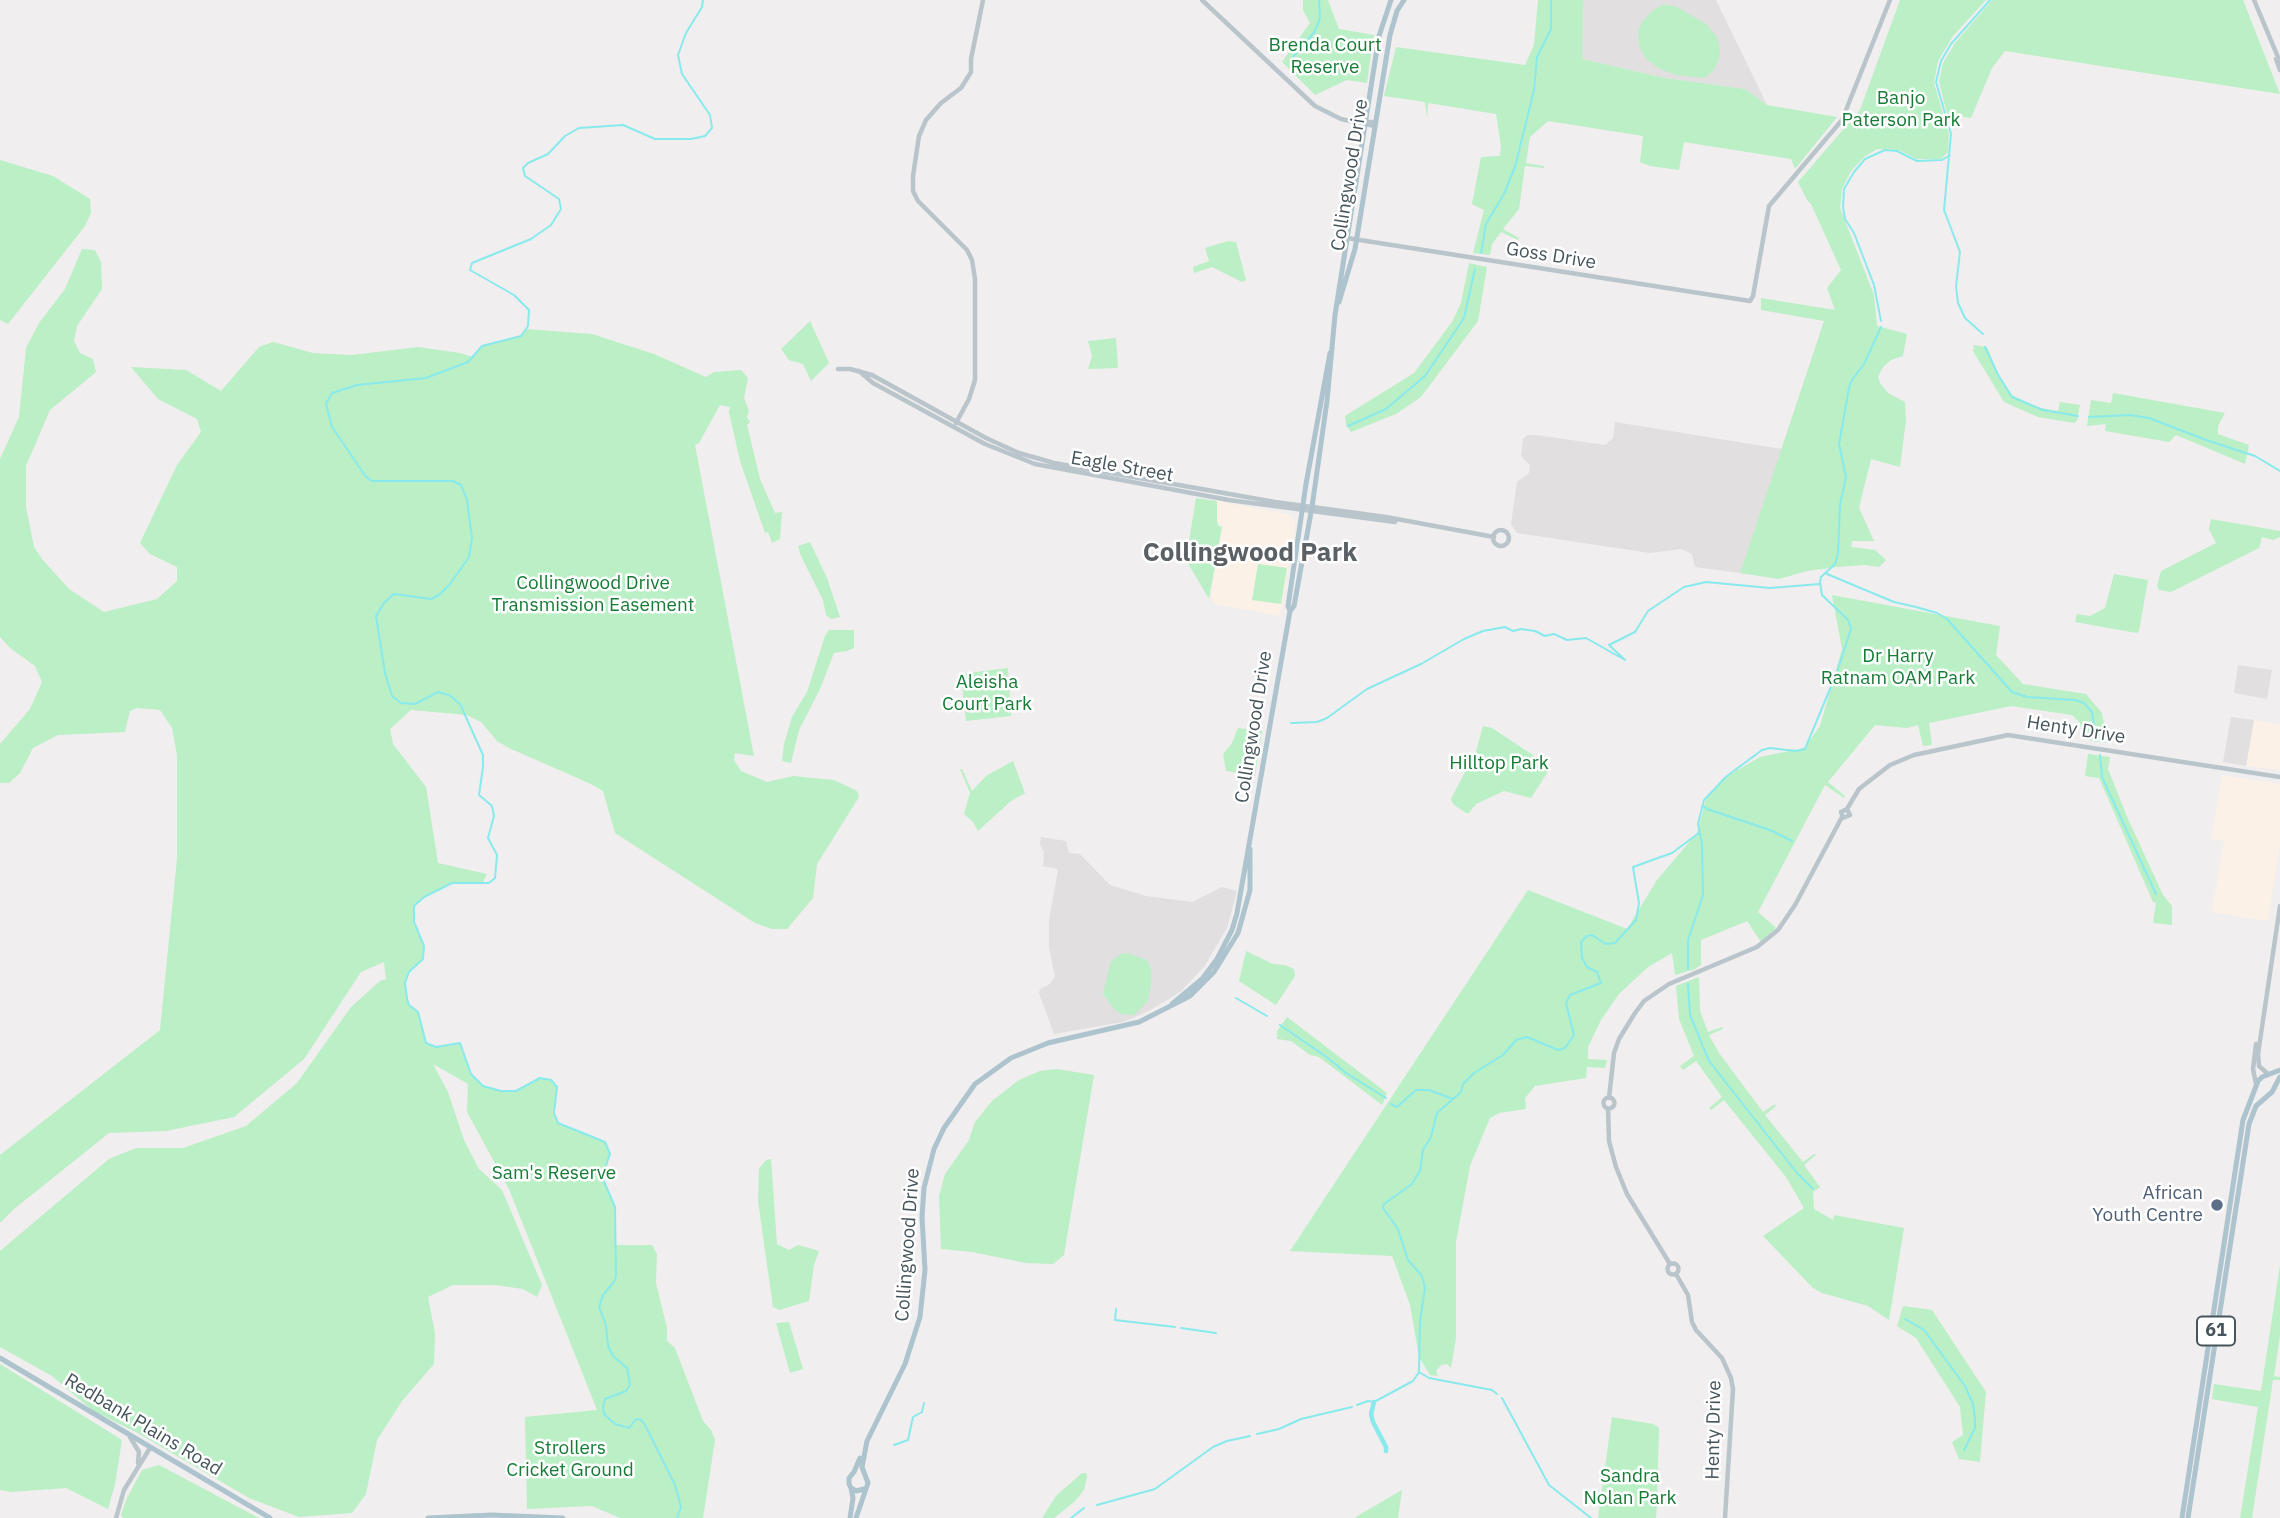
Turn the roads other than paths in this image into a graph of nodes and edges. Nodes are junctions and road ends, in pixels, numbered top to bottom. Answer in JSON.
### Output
{"nodes":[{"id":1,"x":983,"y":0,"type":"edge"},
{"id":2,"x":1202,"y":0,"type":"edge"},
{"id":3,"x":1391,"y":0,"type":"edge"},
{"id":4,"x":1404,"y":0,"type":"edge"},
{"id":5,"x":1890,"y":0,"type":"edge"},
{"id":6,"x":2254,"y":0,"type":"edge"},
{"id":7,"x":2271,"y":41,"type":"junction"},
{"id":8,"x":2280,"y":62,"type":"edge"},
{"id":9,"x":2280,"y":71,"type":"edge"},
{"id":10,"x":1365,"y":123,"type":"junction"},
{"id":11,"x":1375,"y":124,"type":"junction"},
{"id":12,"x":1347,"y":238,"type":"junction"},
{"id":13,"x":1357,"y":239,"type":"junction"},
{"id":14,"x":1335,"y":314,"type":"junction"},
{"id":15,"x":1330,"y":354,"type":"junction"},
{"id":16,"x":838,"y":369,"type":"dead end"},
{"id":17,"x":955,"y":424,"type":"junction"},
{"id":18,"x":1303,"y":509,"type":"junction"},
{"id":19,"x":1311,"y":509,"type":"junction"},
{"id":20,"x":1494,"y":537,"type":"dead end"},
{"id":21,"x":1290,"y":611,"type":"junction"},
{"id":22,"x":2280,"y":778,"type":"edge"},
{"id":23,"x":2280,"y":906,"type":"edge"},
{"id":24,"x":2260,"y":1030,"type":"junction"},
{"id":25,"x":2280,"y":1070,"type":"edge"},
{"id":26,"x":2269,"y":1075,"type":"junction"},
{"id":27,"x":2278,"y":1080,"type":"edge"},
{"id":28,"x":2255,"y":1087,"type":"junction"},
{"id":29,"x":2265,"y":1097,"type":"junction"},
{"id":30,"x":0,"y":1357,"type":"edge"},
{"id":31,"x":128,"y":1434,"type":"junction"},
{"id":32,"x":867,"y":1441,"type":"junction"},
{"id":33,"x":150,"y":1448,"type":"junction"},
{"id":34,"x":136,"y":1471,"type":"junction"},
{"id":35,"x":855,"y":1472,"type":"junction"},
{"id":36,"x":864,"y":1474,"type":"junction"},
{"id":37,"x":851,"y":1488,"type":"junction"},
{"id":38,"x":864,"y":1489,"type":"junction"},
{"id":39,"x":858,"y":1516,"type":"edge"},
{"id":40,"x":116,"y":1518,"type":"edge"},
{"id":41,"x":270,"y":1518,"type":"edge"},
{"id":42,"x":428,"y":1518,"type":"edge"},
{"id":43,"x":563,"y":1518,"type":"edge"},
{"id":44,"x":850,"y":1518,"type":"edge"},
{"id":45,"x":1725,"y":1518,"type":"edge"},
{"id":46,"x":2182,"y":1518,"type":"edge"},
{"id":47,"x":2188,"y":1518,"type":"edge"}],
"edges":[{"from":1,"to":17,"type":"street"},
{"from":2,"to":10,"type":"street"},
{"from":3,"to":10,"type":"main road","name":"Collingwood Drive"},
{"from":4,"to":11,"type":"main road","name":"Collingwood Drive"},
{"from":5,"to":13,"type":"street","name":"Goss Drive"},
{"from":6,"to":7,"type":"street"},
{"from":7,"to":8,"type":"street"},
{"from":7,"to":9,"type":"street"},
{"from":10,"to":11,"type":"street"},
{"from":10,"to":12,"type":"main road","name":"Collingwood Drive"},
{"from":11,"to":13,"type":"main road","name":"Collingwood Drive"},
{"from":12,"to":13,"type":"street","name":"Goss Drive"},
{"from":12,"to":14,"type":"main road","name":"Collingwood Drive"},
{"from":13,"to":14,"type":"main road","name":"Collingwood Drive"},
{"from":14,"to":15,"type":"main road","name":"Collingwood Drive"},
{"from":15,"to":18,"type":"main road","name":"Collingwood Drive"},
{"from":15,"to":19,"type":"main road","name":"Collingwood Drive"},
{"from":16,"to":17,"type":"street","name":"Eagle Street"},
{"from":17,"to":18,"type":"street","name":"Eagle Street"},
{"from":18,"to":19,"type":"street","name":"Eagle Street"},
{"from":18,"to":21,"type":"main road","name":"Collingwood Drive"},
{"from":19,"to":20,"type":"street","name":"Eagle Street"},
{"from":19,"to":21,"type":"main road","name":"Collingwood Drive"},
{"from":21,"to":32,"type":"main road","name":"Collingwood Drive"},
{"from":22,"to":45,"type":"street","name":"Henty Drive"},
{"from":23,"to":24,"type":"street"},
{"from":24,"to":26,"type":"street"},
{"from":24,"to":28,"type":"street"},
{"from":25,"to":26,"type":"main road","number":"61"},
{"from":26,"to":27,"type":"main road","number":"61"},
{"from":26,"to":28,"type":"main road","number":"61"},
{"from":27,"to":29,"type":"main road","number":"61"},
{"from":28,"to":29,"type":"main road"},
{"from":28,"to":46,"type":"main road","number":"61"},
{"from":29,"to":47,"type":"main road","number":"61"},
{"from":30,"to":31,"type":"main road","name":"Redbank Plains Road"},
{"from":31,"to":33,"type":"main road","name":"Redbank Plains Road"},
{"from":31,"to":34,"type":"street"},
{"from":32,"to":35,"type":"main road","name":"Collingwood Drive"},
{"from":32,"to":36,"type":"main road","name":"Collingwood Drive"},
{"from":33,"to":34,"type":"street"},
{"from":33,"to":41,"type":"main road","name":"Redbank Plains Road"},
{"from":34,"to":40,"type":"street"},
{"from":35,"to":36,"type":"main road"},
{"from":35,"to":37,"type":"main road"},
{"from":36,"to":38,"type":"main road"},
{"from":37,"to":38,"type":"main road"},
{"from":37,"to":44,"type":"main road"},
{"from":38,"to":39,"type":"main road"},
{"from":42,"to":43,"type":"main road"}]}
